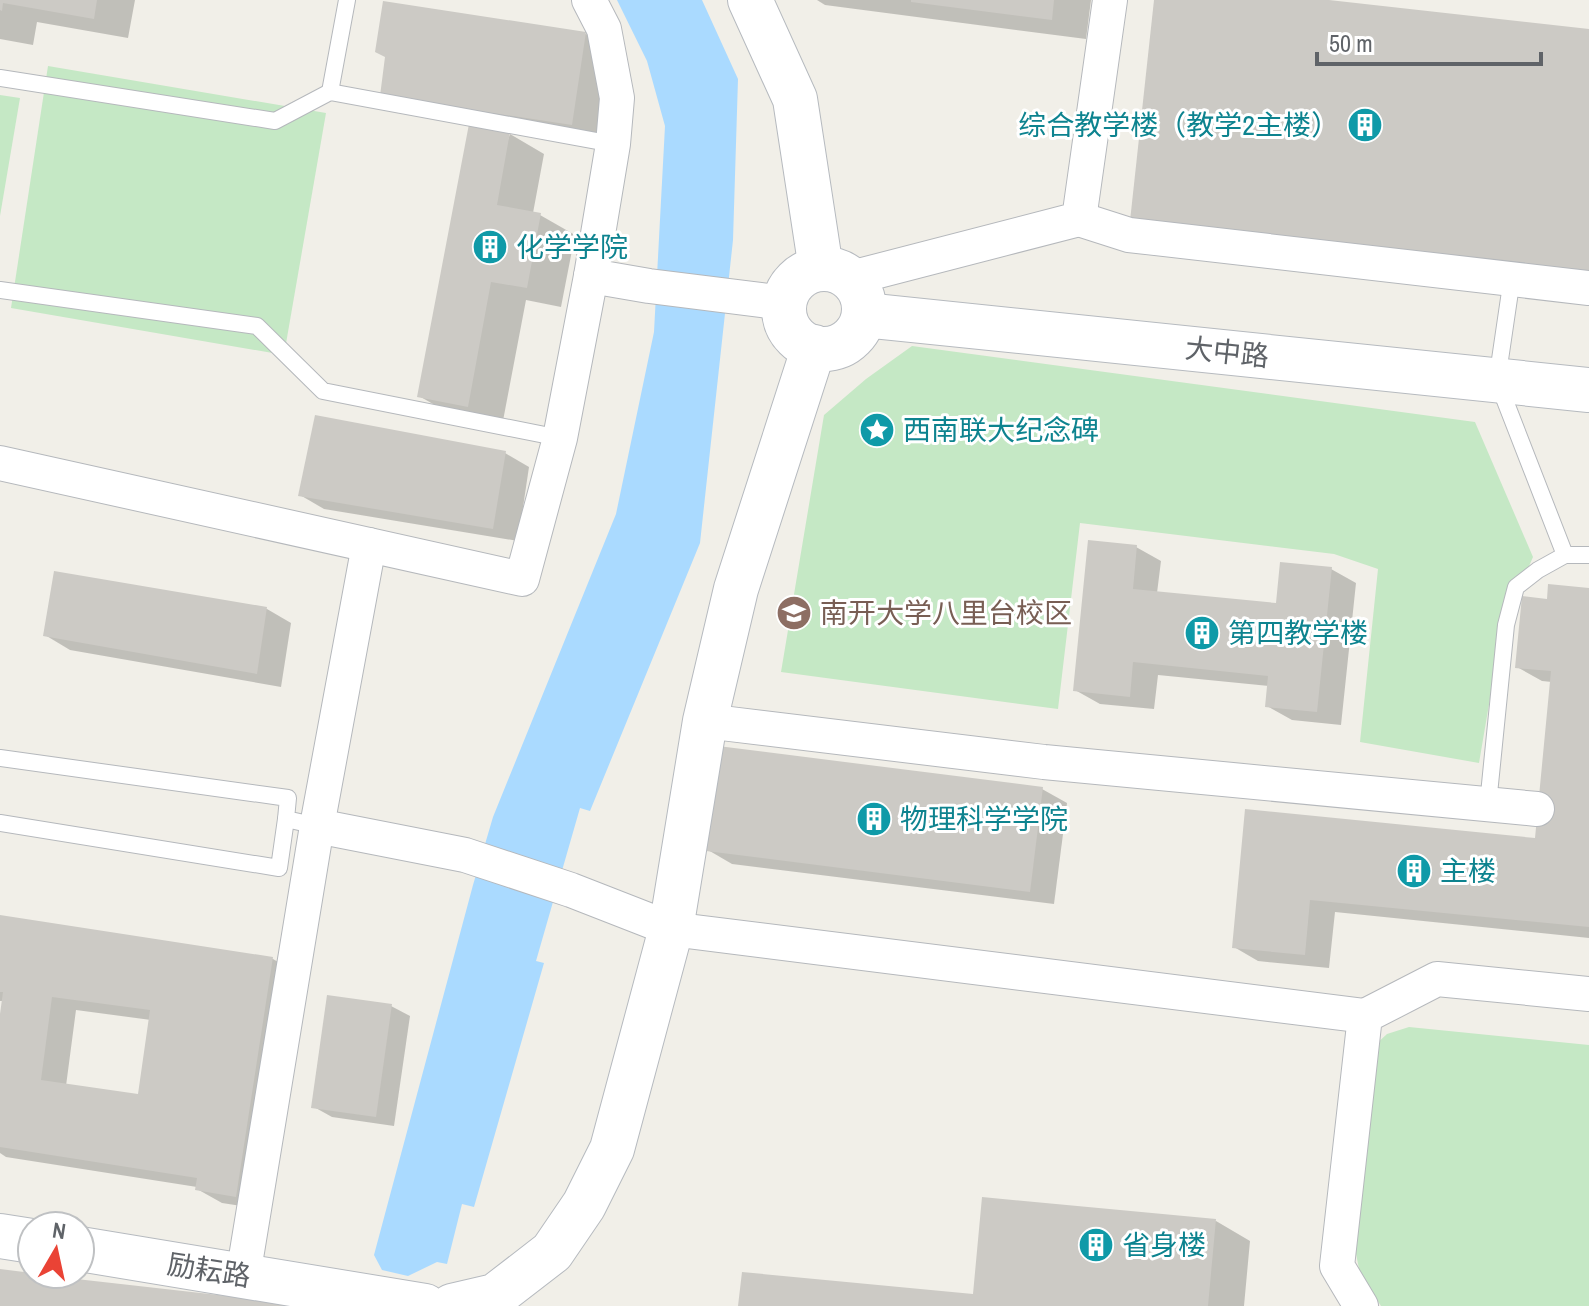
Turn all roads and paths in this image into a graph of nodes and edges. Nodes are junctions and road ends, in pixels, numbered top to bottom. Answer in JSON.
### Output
{"nodes":[{"id":1,"x":347,"y":0,"type":"edge"},
{"id":2,"x":589,"y":0,"type":"edge"},
{"id":3,"x":750,"y":0,"type":"edge"},
{"id":4,"x":1110,"y":0,"type":"edge"},
{"id":5,"x":0,"y":78,"type":"edge"},
{"id":6,"x":330,"y":92,"type":"junction"},
{"id":7,"x":613,"y":144,"type":"junction"},
{"id":8,"x":1079,"y":219,"type":"junction"},
{"id":9,"x":591,"y":276,"type":"junction"},
{"id":10,"x":1512,"y":278,"type":"junction"},
{"id":11,"x":845,"y":287,"type":"junction"},
{"id":12,"x":1589,"y":288,"type":"edge"},
{"id":13,"x":0,"y":290,"type":"edge"},
{"id":14,"x":784,"y":303,"type":"junction"},
{"id":15,"x":814,"y":347,"type":"junction"},
{"id":16,"x":1497,"y":380,"type":"junction"},
{"id":17,"x":1589,"y":390,"type":"edge"},
{"id":18,"x":560,"y":438,"type":"junction"},
{"id":19,"x":0,"y":463,"type":"edge"},
{"id":20,"x":369,"y":545,"type":"junction"},
{"id":21,"x":1565,"y":555,"type":"junction"},
{"id":22,"x":1589,"y":555,"type":"edge"},
{"id":23,"x":705,"y":721,"type":"junction"},
{"id":24,"x":0,"y":758,"type":"edge"},
{"id":25,"x":1488,"y":804,"type":"junction"},
{"id":26,"x":1537,"y":809,"type":"dead end"},
{"id":27,"x":301,"y":822,"type":"junction"},
{"id":28,"x":0,"y":823,"type":"edge"},
{"id":29,"x":671,"y":929,"type":"junction"},
{"id":30,"x":1589,"y":994,"type":"edge"},
{"id":31,"x":1365,"y":1016,"type":"junction"},
{"id":32,"x":96,"y":1252,"type":"edge"},
{"id":33,"x":243,"y":1276,"type":"junction"},
{"id":34,"x":423,"y":1306,"type":"edge"},
{"id":35,"x":452,"y":1306,"type":"edge"},
{"id":36,"x":1361,"y":1306,"type":"edge"}],
"edges":[{"from":1,"to":6,"type":"lane"},
{"from":2,"to":7,"type":"street"},
{"from":3,"to":11,"type":"street"},
{"from":4,"to":8,"type":"street"},
{"from":5,"to":6,"type":"lane"},
{"from":6,"to":7,"type":"lane"},
{"from":7,"to":9,"type":"street"},
{"from":8,"to":10,"type":"street"},
{"from":8,"to":11,"type":"street"},
{"from":9,"to":14,"type":"street"},
{"from":9,"to":18,"type":"street"},
{"from":10,"to":12,"type":"street"},
{"from":10,"to":16,"type":"lane"},
{"from":11,"to":14,"type":"street"},
{"from":11,"to":15,"type":"street"},
{"from":11,"to":16,"type":"street","name":"大中路"},
{"from":13,"to":18,"type":"lane"},
{"from":14,"to":15,"type":"street"},
{"from":15,"to":23,"type":"street"},
{"from":16,"to":17,"type":"street","name":"大中路"},
{"from":16,"to":21,"type":"lane"},
{"from":18,"to":20,"type":"street"},
{"from":19,"to":20,"type":"street"},
{"from":20,"to":27,"type":"street"},
{"from":21,"to":22,"type":"lane"},
{"from":21,"to":25,"type":"lane"},
{"from":23,"to":25,"type":"street"},
{"from":23,"to":29,"type":"street"},
{"from":24,"to":27,"type":"lane"},
{"from":25,"to":26,"type":"street"},
{"from":27,"to":28,"type":"lane"},
{"from":27,"to":29,"type":"street"},
{"from":27,"to":33,"type":"street"},
{"from":29,"to":31,"type":"street"},
{"from":29,"to":35,"type":"street"},
{"from":30,"to":31,"type":"street"},
{"from":31,"to":36,"type":"street"},
{"from":32,"to":33,"type":"street","name":"励耘路"},
{"from":33,"to":34,"type":"street","name":"励耘路"}]}
